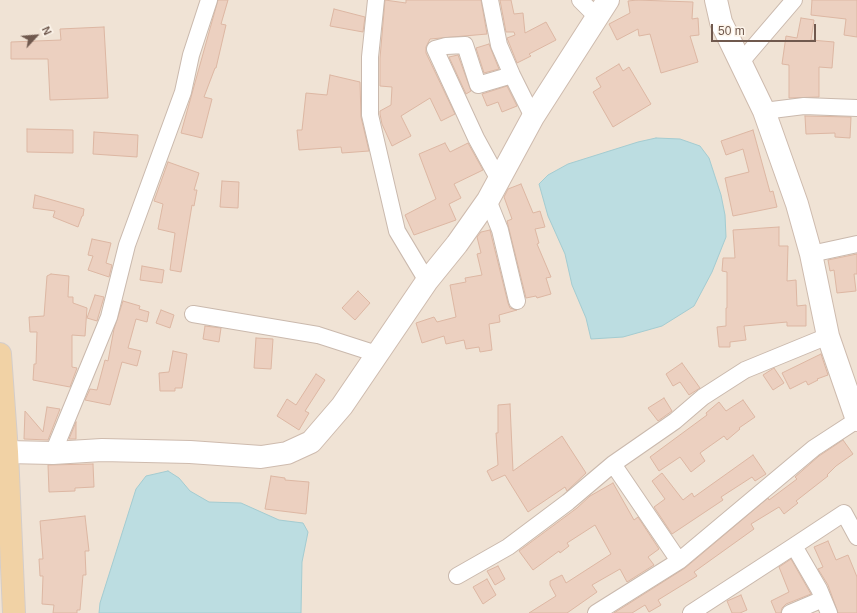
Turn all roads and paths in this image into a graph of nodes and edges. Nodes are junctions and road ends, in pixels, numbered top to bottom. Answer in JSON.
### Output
{"nodes":[{"id":1,"x":209,"y":0,"type":"edge"},
{"id":2,"x":376,"y":0,"type":"edge"},
{"id":3,"x":490,"y":0,"type":"edge"},
{"id":4,"x":580,"y":0,"type":"edge"},
{"id":5,"x":716,"y":0,"type":"edge"},
{"id":6,"x":794,"y":0,"type":"edge"},
{"id":7,"x":602,"y":8,"type":"edge"},
{"id":8,"x":740,"y":64,"type":"junction"},
{"id":9,"x":512,"y":75,"type":"junction"},
{"id":10,"x":857,"y":108,"type":"edge"},
{"id":11,"x":764,"y":111,"type":"junction"},
{"id":12,"x":533,"y":117,"type":"junction"},
{"id":13,"x":500,"y":180,"type":"junction"},
{"id":14,"x":488,"y":200,"type":"junction"},
{"id":15,"x":857,"y":244,"type":"edge"},
{"id":16,"x":812,"y":254,"type":"junction"},
{"id":17,"x":427,"y":281,"type":"junction"},
{"id":18,"x":517,"y":301,"type":"dead end"},
{"id":19,"x":193,"y":314,"type":"dead end"},
{"id":20,"x":828,"y":336,"type":"junction"},
{"id":21,"x":0,"y":354,"type":"edge"},
{"id":22,"x":377,"y":354,"type":"junction"},
{"id":23,"x":857,"y":420,"type":"edge"},
{"id":24,"x":7,"y":452,"type":"junction"},
{"id":25,"x":53,"y":453,"type":"junction"},
{"id":26,"x":613,"y":464,"type":"junction"},
{"id":27,"x":5,"y":532,"type":"edge"},
{"id":28,"x":857,"y":537,"type":"edge"},
{"id":29,"x":794,"y":546,"type":"junction"},
{"id":30,"x":678,"y":561,"type":"junction"},
{"id":31,"x":457,"y":576,"type":"dead end"},
{"id":32,"x":826,"y":606,"type":"edge"},
{"id":33,"x":14,"y":613,"type":"edge"},
{"id":34,"x":596,"y":613,"type":"edge"},
{"id":35,"x":691,"y":613,"type":"edge"},
{"id":36,"x":790,"y":613,"type":"edge"}],
"edges":[{"from":1,"to":25,"type":"street"},
{"from":2,"to":17,"type":"street"},
{"from":3,"to":9,"type":"street"},
{"from":4,"to":7,"type":"street"},
{"from":5,"to":8,"type":"main road"},
{"from":6,"to":8,"type":"street"},
{"from":7,"to":12,"type":"main road"},
{"from":8,"to":11,"type":"main road"},
{"from":9,"to":12,"type":"street"},
{"from":9,"to":13,"type":"street"},
{"from":10,"to":11,"type":"street"},
{"from":11,"to":16,"type":"main road"},
{"from":12,"to":13,"type":"main road"},
{"from":13,"to":14,"type":"main road"},
{"from":14,"to":17,"type":"main road"},
{"from":14,"to":18,"type":"street"},
{"from":15,"to":16,"type":"street"},
{"from":16,"to":20,"type":"main road"},
{"from":17,"to":22,"type":"main road"},
{"from":19,"to":22,"type":"street"},
{"from":20,"to":23,"type":"main road"},
{"from":20,"to":26,"type":"street"},
{"from":21,"to":24,"type":"main road"},
{"from":22,"to":25,"type":"main road"},
{"from":23,"to":30,"type":"street"},
{"from":24,"to":25,"type":"main road"},
{"from":24,"to":27,"type":"main road"},
{"from":26,"to":30,"type":"street"},
{"from":26,"to":31,"type":"street"},
{"from":27,"to":33,"type":"main road"},
{"from":28,"to":29,"type":"street"},
{"from":29,"to":32,"type":"street"},
{"from":29,"to":35,"type":"street"},
{"from":30,"to":34,"type":"street"},
{"from":32,"to":36,"type":"street"}]}
